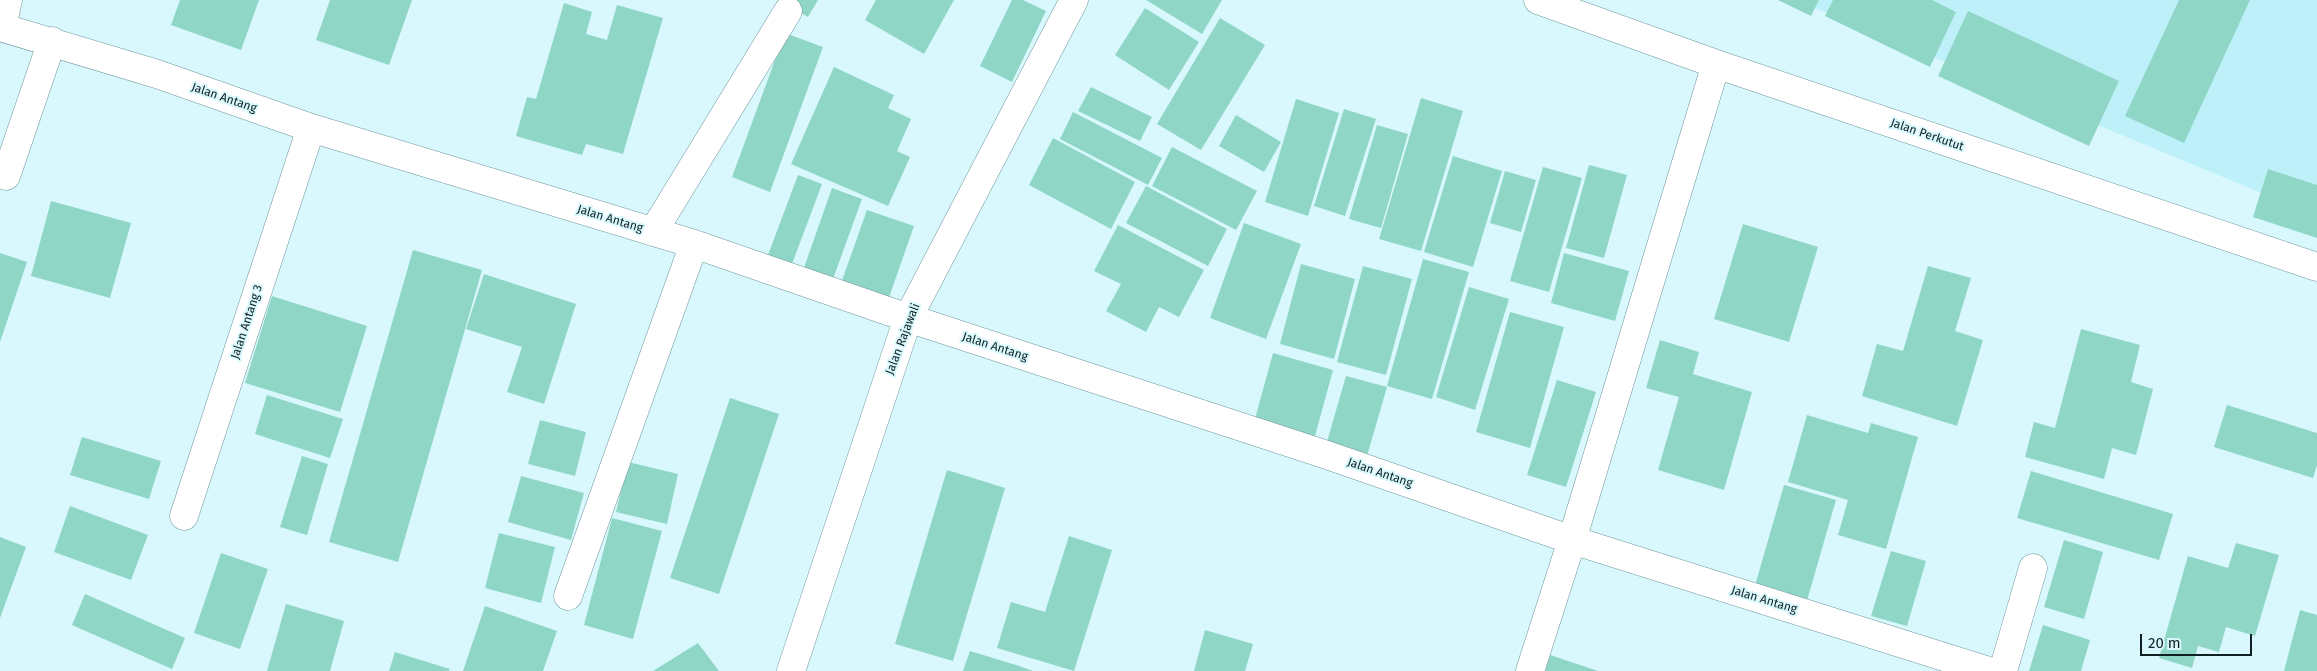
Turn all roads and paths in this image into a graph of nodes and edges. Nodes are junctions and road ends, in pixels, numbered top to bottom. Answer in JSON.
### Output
{"nodes":[{"id":1,"x":8,"y":0,"type":"edge"},
{"id":2,"x":1074,"y":0,"type":"edge"},
{"id":3,"x":1538,"y":0,"type":"edge"},
{"id":4,"x":788,"y":11,"type":"dead end"},
{"id":5,"x":1,"y":27,"type":"edge"},
{"id":6,"x":52,"y":41,"type":"junction"},
{"id":7,"x":1716,"y":64,"type":"junction"},
{"id":8,"x":311,"y":128,"type":"junction"},
{"id":9,"x":6,"y":176,"type":"dead end"},
{"id":10,"x":653,"y":232,"type":"junction"},
{"id":11,"x":694,"y":244,"type":"junction"},
{"id":12,"x":2317,"y":267,"type":"edge"},
{"id":13,"x":908,"y":318,"type":"junction"},
{"id":14,"x":184,"y":516,"type":"dead end"},
{"id":15,"x":1572,"y":540,"type":"junction"},
{"id":16,"x":2033,"y":568,"type":"dead end"},
{"id":17,"x":568,"y":596,"type":"dead end"},
{"id":18,"x":791,"y":671,"type":"edge"},
{"id":19,"x":1530,"y":671,"type":"edge"},
{"id":20,"x":1988,"y":671,"type":"edge"},
{"id":21,"x":2003,"y":671,"type":"edge"}],
"edges":[{"from":1,"to":5,"type":"street"},
{"from":2,"to":13,"type":"street","name":"Jalan Rajawali"},
{"from":3,"to":7,"type":"street","name":"Jalan Perkutut"},
{"from":4,"to":10,"type":"street"},
{"from":5,"to":6,"type":"street","name":"Jalan Antang"},
{"from":6,"to":8,"type":"street","name":"Jalan Antang"},
{"from":6,"to":9,"type":"street"},
{"from":7,"to":12,"type":"street","name":"Jalan Perkutut"},
{"from":7,"to":15,"type":"street"},
{"from":8,"to":10,"type":"street","name":"Jalan Antang"},
{"from":8,"to":14,"type":"street","name":"Jalan Antang 3"},
{"from":10,"to":11,"type":"street","name":"Jalan Antang"},
{"from":11,"to":13,"type":"street","name":"Jalan Antang"},
{"from":11,"to":17,"type":"street"},
{"from":13,"to":15,"type":"street","name":"Jalan Antang"},
{"from":13,"to":18,"type":"street","name":"Jalan Rajawali"},
{"from":15,"to":19,"type":"street"},
{"from":15,"to":20,"type":"street","name":"Jalan Antang"},
{"from":16,"to":21,"type":"street"}]}
